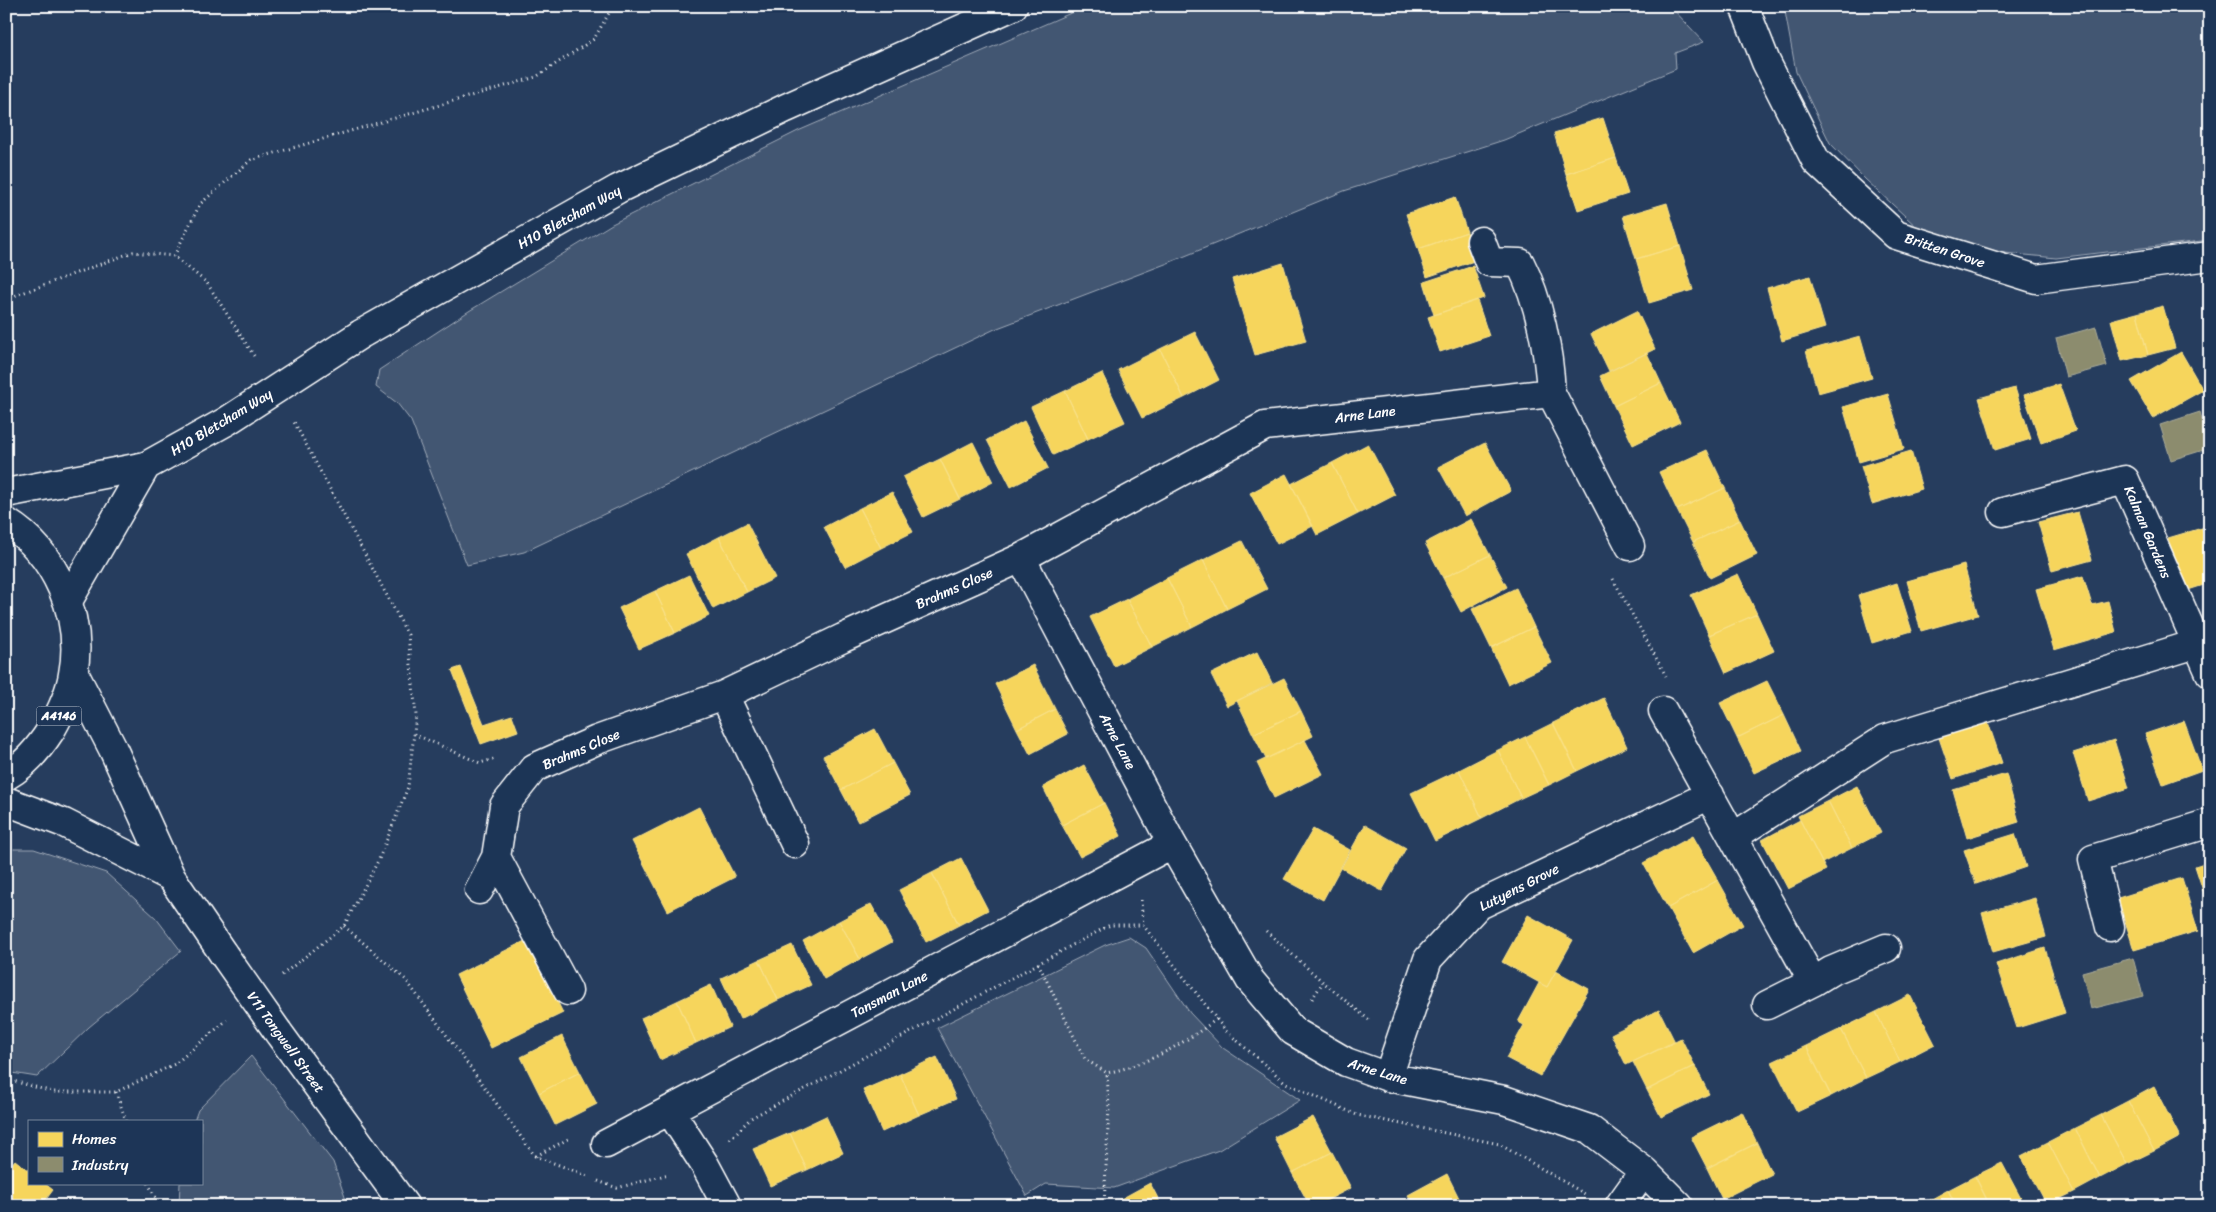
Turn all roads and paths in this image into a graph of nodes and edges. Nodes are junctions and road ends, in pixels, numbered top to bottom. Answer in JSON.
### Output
{"nodes":[{"id":1,"x":613,"y":6,"type":"edge"},
{"id":2,"x":1013,"y":6,"type":"edge"},
{"id":3,"x":1744,"y":6,"type":"edge"},
{"id":4,"x":1481,"y":241,"type":"dead end"},
{"id":5,"x":174,"y":256,"type":"junction"},
{"id":6,"x":2210,"y":256,"type":"edge"},
{"id":7,"x":6,"y":299,"type":"edge"},
{"id":8,"x":260,"y":366,"type":"dead end"},
{"id":9,"x":1551,"y":393,"type":"junction"},
{"id":10,"x":289,"y":413,"type":"dead end"},
{"id":11,"x":146,"y":466,"type":"junction"},
{"id":12,"x":6,"y":493,"type":"edge"},
{"id":13,"x":2003,"y":512,"type":"dead end"},
{"id":14,"x":6,"y":522,"type":"edge"},
{"id":15,"x":1630,"y":546,"type":"joint"},
{"id":16,"x":1021,"y":558,"type":"junction"},
{"id":17,"x":68,"y":601,"type":"junction"},
{"id":18,"x":2196,"y":644,"type":"junction"},
{"id":19,"x":74,"y":673,"type":"junction"},
{"id":20,"x":2210,"y":673,"type":"edge"},
{"id":21,"x":724,"y":695,"type":"junction"},
{"id":22,"x":1663,"y":710,"type":"joint"},
{"id":23,"x":6,"y":776,"type":"edge"},
{"id":24,"x":1710,"y":795,"type":"junction"},
{"id":25,"x":6,"y":801,"type":"edge"},
{"id":26,"x":2210,"y":823,"type":"edge"},
{"id":27,"x":1733,"y":837,"type":"junction"},
{"id":28,"x":795,"y":844,"type":"dead end"},
{"id":29,"x":1172,"y":844,"type":"junction"},
{"id":30,"x":496,"y":857,"type":"junction"},
{"id":31,"x":171,"y":877,"type":"junction"},
{"id":32,"x":478,"y":890,"type":"dead end"},
{"id":33,"x":344,"y":926,"type":"junction"},
{"id":34,"x":2110,"y":927,"type":"dead end"},
{"id":35,"x":1265,"y":931,"type":"dead end"},
{"id":36,"x":1886,"y":948,"type":"dead end"},
{"id":37,"x":1038,"y":963,"type":"junction"},
{"id":38,"x":281,"y":975,"type":"dead end"},
{"id":39,"x":1813,"y":982,"type":"junction"},
{"id":40,"x":568,"y":991,"type":"dead end"},
{"id":41,"x":1767,"y":1005,"type":"dead end"},
{"id":42,"x":228,"y":1019,"type":"dead end"},
{"id":43,"x":1216,"y":1019,"type":"junction"},
{"id":44,"x":1372,"y":1021,"type":"dead end"},
{"id":45,"x":1107,"y":1073,"type":"junction"},
{"id":46,"x":1388,"y":1077,"type":"junction"},
{"id":47,"x":6,"y":1079,"type":"edge"},
{"id":48,"x":116,"y":1092,"type":"junction"},
{"id":49,"x":670,"y":1111,"type":"junction"},
{"id":50,"x":126,"y":1120,"type":"edge"},
{"id":51,"x":570,"y":1138,"type":"dead end"},
{"id":52,"x":606,"y":1144,"type":"dead end"},
{"id":53,"x":535,"y":1156,"type":"junction"},
{"id":54,"x":705,"y":1165,"type":"junction"},
{"id":55,"x":1644,"y":1171,"type":"junction"},
{"id":56,"x":149,"y":1184,"type":"edge"},
{"id":57,"x":1589,"y":1196,"type":"dead end"},
{"id":58,"x":160,"y":1206,"type":"edge"},
{"id":59,"x":405,"y":1206,"type":"edge"},
{"id":60,"x":727,"y":1206,"type":"edge"},
{"id":61,"x":1104,"y":1206,"type":"edge"},
{"id":62,"x":1619,"y":1206,"type":"edge"},
{"id":63,"x":1679,"y":1206,"type":"edge"}],
"edges":[{"from":1,"to":5,"type":"path"},
{"from":2,"to":11,"type":"main road","name":"H10 Bletcham Way","bridge":true},
{"from":3,"to":6,"type":"main road","name":"Britten Grove"},
{"from":4,"to":9,"type":"main road"},
{"from":5,"to":7,"type":"path"},
{"from":5,"to":8,"type":"path"},
{"from":9,"to":15,"type":"main road"},
{"from":9,"to":16,"type":"main road","name":"Arne Lane"},
{"from":10,"to":33,"type":"path"},
{"from":11,"to":12,"type":"main road","name":"H10 Bletcham Way"},
{"from":11,"to":17,"type":"main road"},
{"from":13,"to":18,"type":"main road","name":"Kalman Gardens"},
{"from":14,"to":17,"type":"main road","number":"A4146"},
{"from":15,"to":22,"type":"path"},
{"from":16,"to":21,"type":"main road","name":"Brahms Close"},
{"from":16,"to":29,"type":"main road","name":"Arne Lane"},
{"from":17,"to":19,"type":"main road","number":"A4146"},
{"from":18,"to":20,"type":"main road","name":"Kalman Gardens"},
{"from":18,"to":27,"type":"main road"},
{"from":19,"to":23,"type":"main road","number":"A4146"},
{"from":19,"to":31,"type":"main road","name":"V11 Tongwell Street"},
{"from":21,"to":28,"type":"main road"},
{"from":21,"to":30,"type":"main road","name":"Brahms Close"},
{"from":22,"to":24,"type":"main road"},
{"from":24,"to":27,"type":"main road"},
{"from":24,"to":46,"type":"main road","name":"Lutyens Grove"},
{"from":25,"to":31,"type":"main road","name":"V11 Tongwell Street"},
{"from":26,"to":34,"type":"main road"},
{"from":27,"to":39,"type":"main road"},
{"from":29,"to":46,"type":"main road","name":"Arne Lane"},
{"from":29,"to":49,"type":"main road","name":"Tansman Lane"},
{"from":30,"to":32,"type":"main road","name":"Brahms Close"},
{"from":30,"to":40,"type":"main road"},
{"from":31,"to":59,"type":"main road","name":"V11 Tongwell Street","bridge":true},
{"from":33,"to":38,"type":"path"},
{"from":33,"to":53,"type":"path"},
{"from":35,"to":44,"type":"path"},
{"from":36,"to":39,"type":"main road"},
{"from":37,"to":43,"type":"path"},
{"from":37,"to":45,"type":"path"},
{"from":37,"to":54,"type":"path"},
{"from":39,"to":41,"type":"main road"},
{"from":42,"to":48,"type":"path"},
{"from":43,"to":45,"type":"path"},
{"from":43,"to":57,"type":"path"},
{"from":45,"to":61,"type":"path"},
{"from":46,"to":55,"type":"main road","name":"Arne Lane"},
{"from":47,"to":48,"type":"path"},
{"from":48,"to":50,"type":"path"},
{"from":49,"to":52,"type":"main road","name":"Tansman Lane"},
{"from":49,"to":54,"type":"main road"},
{"from":51,"to":53,"type":"path"},
{"from":53,"to":54,"type":"path"},
{"from":54,"to":60,"type":"main road"},
{"from":55,"to":62,"type":"main road"},
{"from":55,"to":63,"type":"main road","name":"Arne Lane"},
{"from":56,"to":58,"type":"path"}]}
